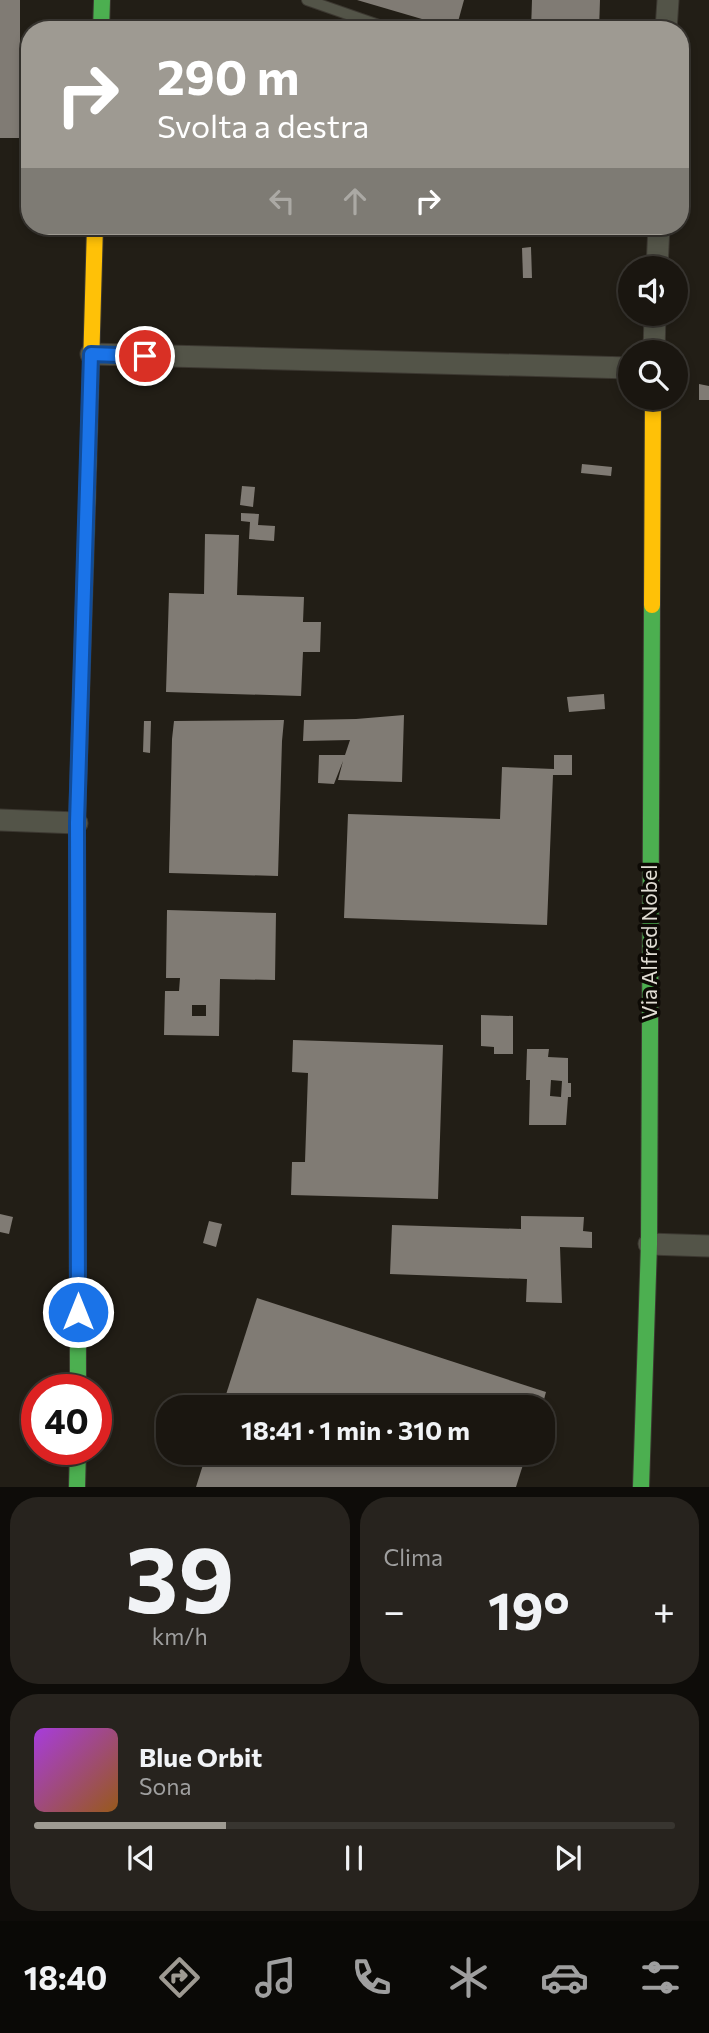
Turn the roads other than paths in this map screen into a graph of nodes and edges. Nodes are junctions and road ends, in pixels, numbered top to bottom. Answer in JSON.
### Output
{"nodes":[{"id":1,"x":102,"y":0,"type":"edge"},
{"id":2,"x":307,"y":0,"type":"edge"},
{"id":3,"x":667,"y":0,"type":"edge"},
{"id":4,"x":101,"y":21,"type":"edge"},
{"id":5,"x":367,"y":21,"type":"edge"},
{"id":6,"x":666,"y":21,"type":"edge"},
{"id":7,"x":95,"y":235,"type":"edge"},
{"id":8,"x":659,"y":235,"type":"edge"},
{"id":9,"x":658,"y":256,"type":"edge"},
{"id":10,"x":91,"y":354,"type":"junction"},
{"id":11,"x":618,"y":368,"type":"edge"},
{"id":12,"x":653,"y":410,"type":"edge"},
{"id":13,"x":0,"y":820,"type":"edge"},
{"id":14,"x":77,"y":823,"type":"junction"},
{"id":15,"x":649,"y":1244,"type":"junction"},
{"id":16,"x":709,"y":1246,"type":"edge"},
{"id":17,"x":78,"y":1374,"type":"edge"},
{"id":18,"x":78,"y":1465,"type":"edge"},
{"id":19,"x":77,"y":1487,"type":"edge"},
{"id":20,"x":641,"y":1487,"type":"edge"}],
"edges":[{"from":1,"to":4,"type":"street"},
{"from":2,"to":5,"type":"lane"},
{"from":3,"to":6,"type":"street"},
{"from":7,"to":10,"type":"street"},
{"from":8,"to":9,"type":"street"},
{"from":10,"to":11,"type":"street"},
{"from":10,"to":14,"type":"street"},
{"from":12,"to":15,"type":"street","name":"Via Alfred Nobel"},
{"from":13,"to":14,"type":"street"},
{"from":14,"to":17,"type":"street"},
{"from":15,"to":16,"type":"street"},
{"from":15,"to":20,"type":"street","name":"Via Alfred Nobel"},
{"from":18,"to":19,"type":"street"}]}
